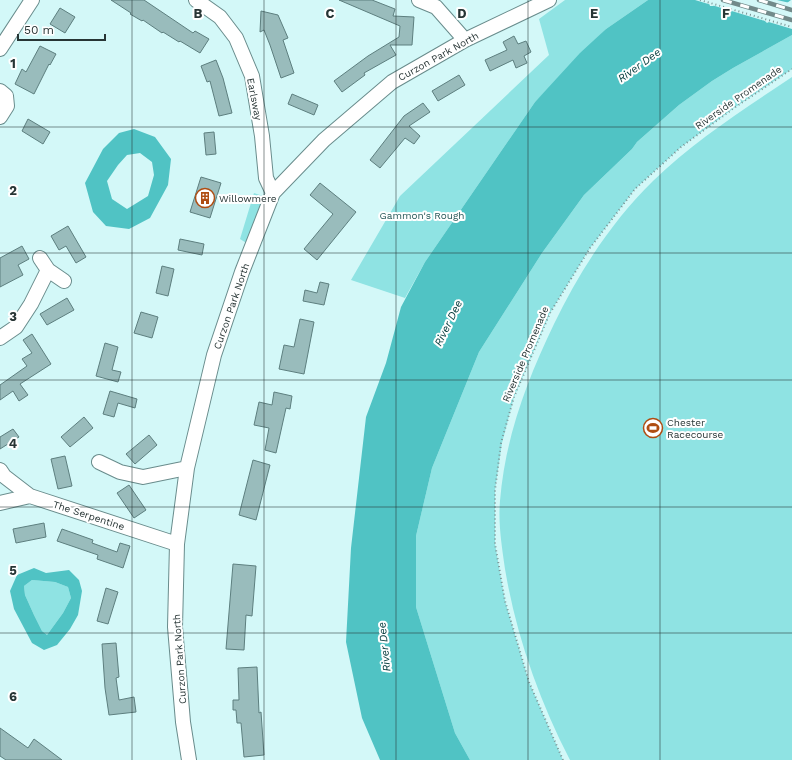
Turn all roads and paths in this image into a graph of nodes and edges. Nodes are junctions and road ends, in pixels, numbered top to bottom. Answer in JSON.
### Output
{"nodes":[{"id":1,"x":32,"y":0,"type":"edge"},
{"id":2,"x":196,"y":0,"type":"edge"},
{"id":3,"x":419,"y":0,"type":"edge"},
{"id":4,"x":549,"y":0,"type":"edge"},
{"id":5,"x":700,"y":0,"type":"edge"},
{"id":6,"x":792,"y":27,"type":"edge"},
{"id":7,"x":465,"y":40,"type":"junction"},
{"id":8,"x":2,"y":42,"type":"edge"},
{"id":9,"x":792,"y":69,"type":"edge"},
{"id":10,"x":0,"y":91,"type":"edge"},
{"id":11,"x":0,"y":117,"type":"edge"},
{"id":12,"x":274,"y":193,"type":"junction"},
{"id":13,"x":40,"y":258,"type":"dead end"},
{"id":14,"x":48,"y":270,"type":"junction"},
{"id":15,"x":64,"y":281,"type":"dead end"},
{"id":16,"x":0,"y":338,"type":"edge"},
{"id":17,"x":99,"y":462,"type":"dead end"},
{"id":18,"x":187,"y":468,"type":"junction"},
{"id":19,"x":0,"y":470,"type":"edge"},
{"id":20,"x":30,"y":496,"type":"junction"},
{"id":21,"x":0,"y":503,"type":"edge"},
{"id":22,"x":177,"y":544,"type":"junction"},
{"id":23,"x":189,"y":760,"type":"edge"},
{"id":24,"x":563,"y":760,"type":"edge"}],
"edges":[{"from":1,"to":8,"type":"street"},
{"from":2,"to":12,"type":"street","name":"Earlsway"},
{"from":3,"to":7,"type":"street"},
{"from":4,"to":7,"type":"street","name":"Curzon Park North"},
{"from":5,"to":6,"type":"path"},
{"from":7,"to":12,"type":"street","name":"Curzon Park North"},
{"from":9,"to":24,"type":"path","name":"Riverside Promenade"},
{"from":10,"to":11,"type":"street"},
{"from":12,"to":18,"type":"street","name":"Curzon Park North"},
{"from":13,"to":14,"type":"street"},
{"from":14,"to":15,"type":"street"},
{"from":14,"to":16,"type":"street"},
{"from":17,"to":18,"type":"street"},
{"from":18,"to":22,"type":"street","name":"Curzon Park North"},
{"from":19,"to":20,"type":"street"},
{"from":20,"to":21,"type":"street"},
{"from":20,"to":22,"type":"street","name":"The Serpentine"},
{"from":22,"to":23,"type":"street","name":"Curzon Park North"}]}
